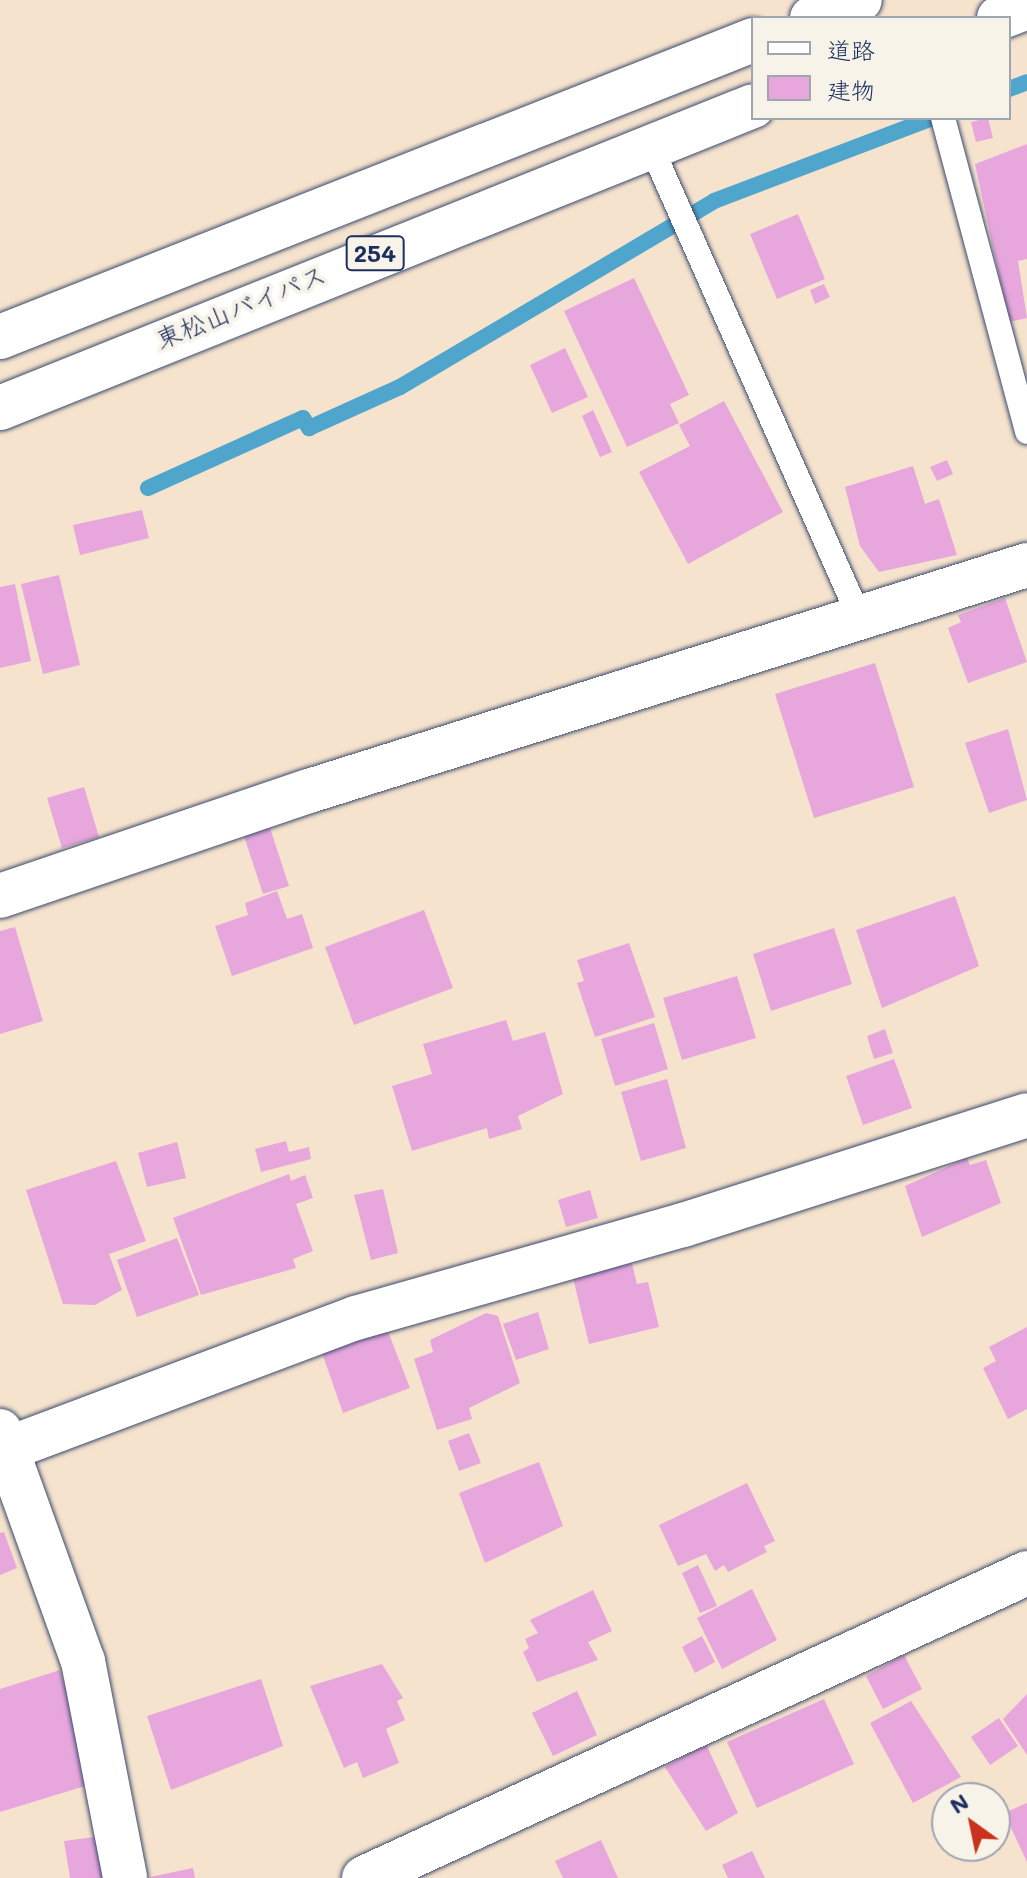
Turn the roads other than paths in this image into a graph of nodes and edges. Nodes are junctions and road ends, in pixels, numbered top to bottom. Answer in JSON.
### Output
{"nodes":[{"id":1,"x":860,"y":0,"type":"edge"},
{"id":2,"x":1027,"y":7,"type":"edge"},
{"id":3,"x":817,"y":16,"type":"edge"},
{"id":4,"x":1004,"y":16,"type":"edge"},
{"id":5,"x":751,"y":41,"type":"edge"},
{"id":6,"x":751,"y":107,"type":"edge"},
{"id":7,"x":944,"y":120,"type":"edge"},
{"id":8,"x":649,"y":142,"type":"junction"},
{"id":9,"x":82,"y":303,"type":"junction"},
{"id":10,"x":0,"y":312,"type":"edge"},
{"id":11,"x":0,"y":337,"type":"edge"},
{"id":12,"x":0,"y":408,"type":"edge"},
{"id":13,"x":1027,"y":432,"type":"edge"},
{"id":14,"x":1027,"y":565,"type":"edge"},
{"id":15,"x":858,"y":614,"type":"junction"},
{"id":16,"x":0,"y":896,"type":"edge"},
{"id":17,"x":1027,"y":1115,"type":"edge"},
{"id":18,"x":4,"y":1440,"type":"edge"},
{"id":19,"x":1027,"y":1573,"type":"edge"},
{"id":20,"x":125,"y":1878,"type":"edge"},
{"id":21,"x":364,"y":1878,"type":"edge"}],
"edges":[{"from":1,"to":3,"type":"main road"},
{"from":2,"to":4,"type":"main road"},
{"from":5,"to":9,"type":"main road","number":"254"},
{"from":6,"to":8,"type":"main road","name":"東松山バイパス","number":"254"},
{"from":7,"to":13,"type":"lane"},
{"from":8,"to":12,"type":"main road","name":"東松山バイパス","number":"254"},
{"from":8,"to":15,"type":"lane"},
{"from":9,"to":10,"type":"main road"},
{"from":9,"to":11,"type":"main road","number":"254"},
{"from":14,"to":15,"type":"main road"},
{"from":15,"to":16,"type":"main road"},
{"from":17,"to":18,"type":"main road"},
{"from":18,"to":20,"type":"main road"},
{"from":19,"to":21,"type":"main road"}]}
